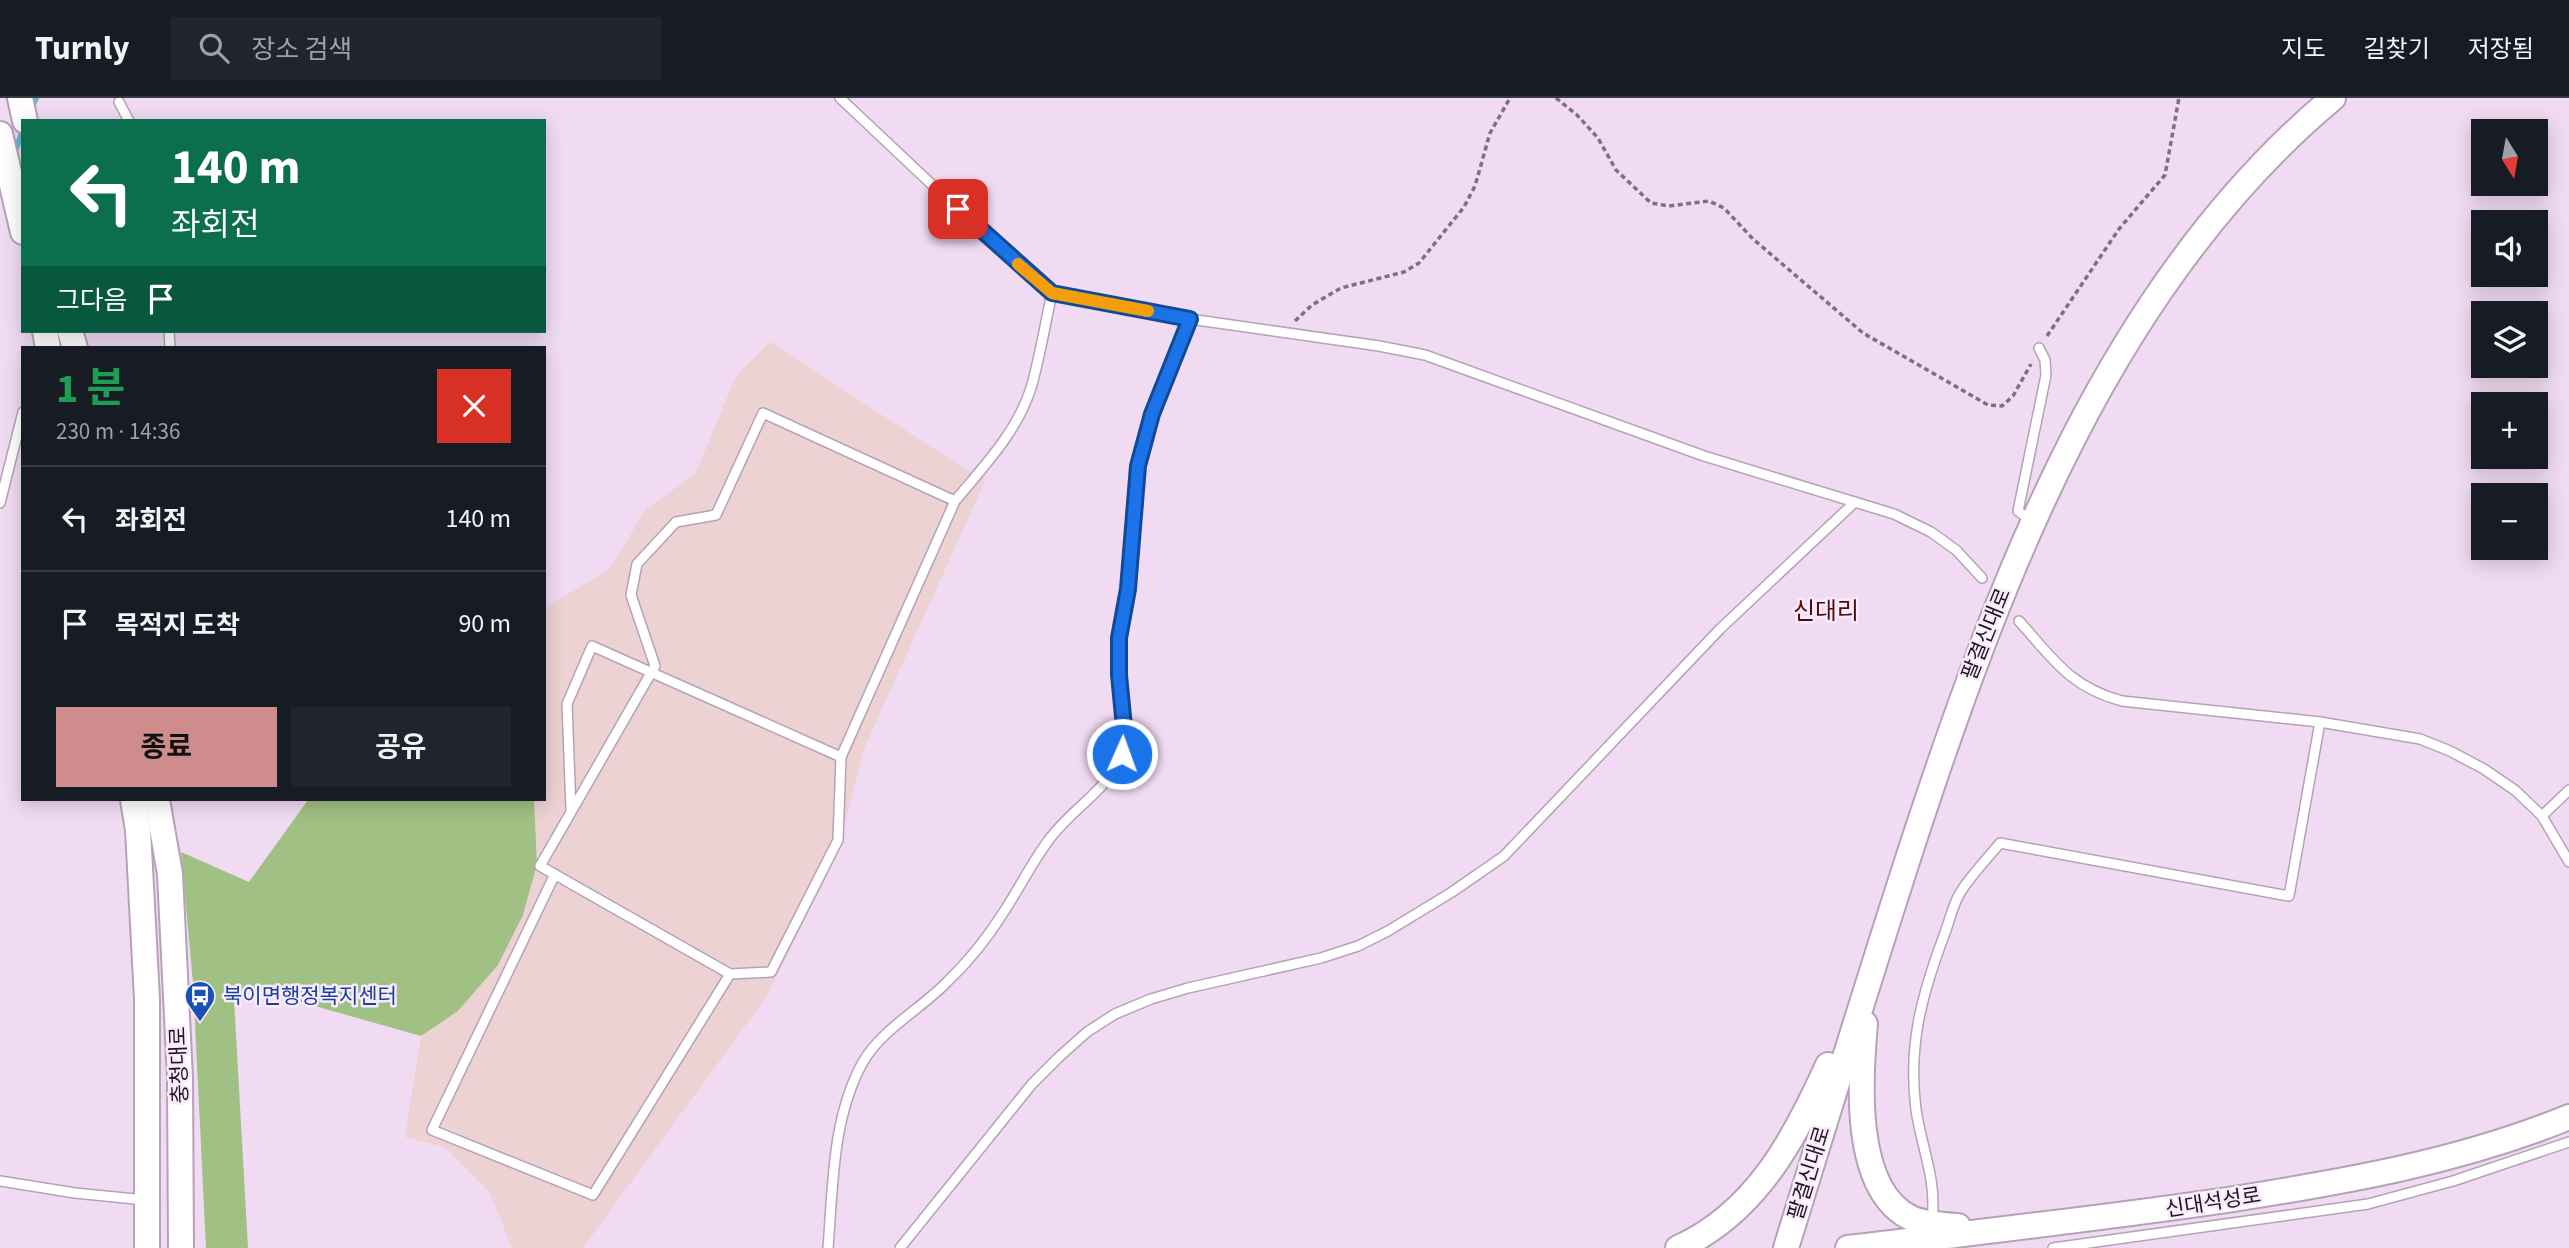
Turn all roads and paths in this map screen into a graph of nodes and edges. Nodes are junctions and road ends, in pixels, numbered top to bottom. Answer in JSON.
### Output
{"nodes":[{"id":1,"x":20,"y":98,"type":"edge"},
{"id":2,"x":840,"y":98,"type":"edge"},
{"id":3,"x":1510,"y":98,"type":"edge"},
{"id":4,"x":1556,"y":98,"type":"edge"},
{"id":5,"x":2179,"y":98,"type":"edge"},
{"id":6,"x":2333,"y":98,"type":"edge"},
{"id":7,"x":118,"y":99,"type":"edge"},
{"id":8,"x":25,"y":119,"type":"edge"},
{"id":9,"x":128,"y":119,"type":"edge"},
{"id":10,"x":0,"y":134,"type":"edge"},
{"id":11,"x":21,"y":223,"type":"edge"},
{"id":12,"x":1052,"y":293,"type":"junction"},
{"id":13,"x":1190,"y":319,"type":"junction"},
{"id":14,"x":1281,"y":333,"type":"junction"},
{"id":15,"x":2039,"y":348,"type":"junction"},
{"id":16,"x":21,"y":420,"type":"edge"},
{"id":17,"x":955,"y":501,"type":"junction"},
{"id":18,"x":1855,"y":502,"type":"junction"},
{"id":19,"x":0,"y":503,"type":"edge"},
{"id":20,"x":2032,"y":522,"type":"junction"},
{"id":21,"x":1982,"y":578,"type":"dead end"},
{"id":22,"x":2018,"y":621,"type":"dead end"},
{"id":23,"x":652,"y":672,"type":"junction"},
{"id":24,"x":2320,"y":722,"type":"junction"},
{"id":25,"x":841,"y":757,"type":"junction"},
{"id":26,"x":2569,"y":790,"type":"edge"},
{"id":27,"x":133,"y":801,"type":"edge"},
{"id":28,"x":157,"y":801,"type":"edge"},
{"id":29,"x":571,"y":812,"type":"junction"},
{"id":30,"x":2542,"y":816,"type":"junction"},
{"id":31,"x":2569,"y":862,"type":"edge"},
{"id":32,"x":555,"y":874,"type":"junction"},
{"id":33,"x":730,"y":974,"type":"junction"},
{"id":34,"x":1870,"y":975,"type":"junction"},
{"id":35,"x":2569,"y":1117,"type":"edge"},
{"id":36,"x":2569,"y":1142,"type":"edge"},
{"id":37,"x":0,"y":1181,"type":"edge"},
{"id":38,"x":147,"y":1200,"type":"junction"},
{"id":39,"x":182,"y":1201,"type":"junction"},
{"id":40,"x":1931,"y":1222,"type":"junction"},
{"id":41,"x":1993,"y":1230,"type":"junction"},
{"id":42,"x":148,"y":1248,"type":"edge"},
{"id":43,"x":181,"y":1248,"type":"edge"},
{"id":44,"x":191,"y":1248,"type":"edge"},
{"id":45,"x":828,"y":1248,"type":"edge"},
{"id":46,"x":900,"y":1248,"type":"edge"},
{"id":47,"x":1678,"y":1248,"type":"edge"},
{"id":48,"x":1786,"y":1248,"type":"edge"},
{"id":49,"x":1848,"y":1248,"type":"edge"},
{"id":50,"x":2053,"y":1248,"type":"edge"}],
"edges":[{"from":1,"to":8,"type":"main road"},
{"from":2,"to":12,"type":"lane"},
{"from":3,"to":14,"type":"path"},
{"from":4,"to":15,"type":"path"},
{"from":5,"to":15,"type":"path"},
{"from":6,"to":20,"type":"main road","name":"팔결신대로"},
{"from":7,"to":9,"type":"lane"},
{"from":10,"to":11,"type":"main road"},
{"from":12,"to":13,"type":"lane"},
{"from":12,"to":17,"type":"lane"},
{"from":13,"to":14,"type":"lane"},
{"from":13,"to":45,"type":"lane"},
{"from":14,"to":18,"type":"lane"},
{"from":15,"to":20,"type":"lane"},
{"from":16,"to":19,"type":"lane"},
{"from":17,"to":23,"type":"lane"},
{"from":17,"to":25,"type":"lane"},
{"from":18,"to":21,"type":"lane"},
{"from":18,"to":46,"type":"lane"},
{"from":20,"to":34,"type":"main road","name":"팔결신대로"},
{"from":22,"to":24,"type":"lane"},
{"from":23,"to":25,"type":"lane"},
{"from":23,"to":29,"type":"lane"},
{"from":23,"to":29,"type":"lane"},
{"from":24,"to":30,"type":"lane"},
{"from":24,"to":40,"type":"lane"},
{"from":25,"to":33,"type":"lane"},
{"from":26,"to":30,"type":"lane"},
{"from":27,"to":38,"type":"main road","name":"충청대로"},
{"from":28,"to":39,"type":"main road","name":"충청대로"},
{"from":29,"to":32,"type":"lane"},
{"from":30,"to":31,"type":"lane"},
{"from":32,"to":33,"type":"lane"},
{"from":32,"to":33,"type":"lane"},
{"from":34,"to":40,"type":"main road"},
{"from":34,"to":47,"type":"main road"},
{"from":34,"to":48,"type":"main road","name":"팔결신대로"},
{"from":35,"to":41,"type":"main road","name":"신대석성로"},
{"from":36,"to":50,"type":"lane"},
{"from":37,"to":38,"type":"lane"},
{"from":38,"to":42,"type":"main road","name":"충청대로"},
{"from":39,"to":43,"type":"main road","name":"충청대로"},
{"from":39,"to":44,"type":"main road"},
{"from":40,"to":41,"type":"main road"},
{"from":41,"to":49,"type":"main road","name":"신대석성로"}]}
